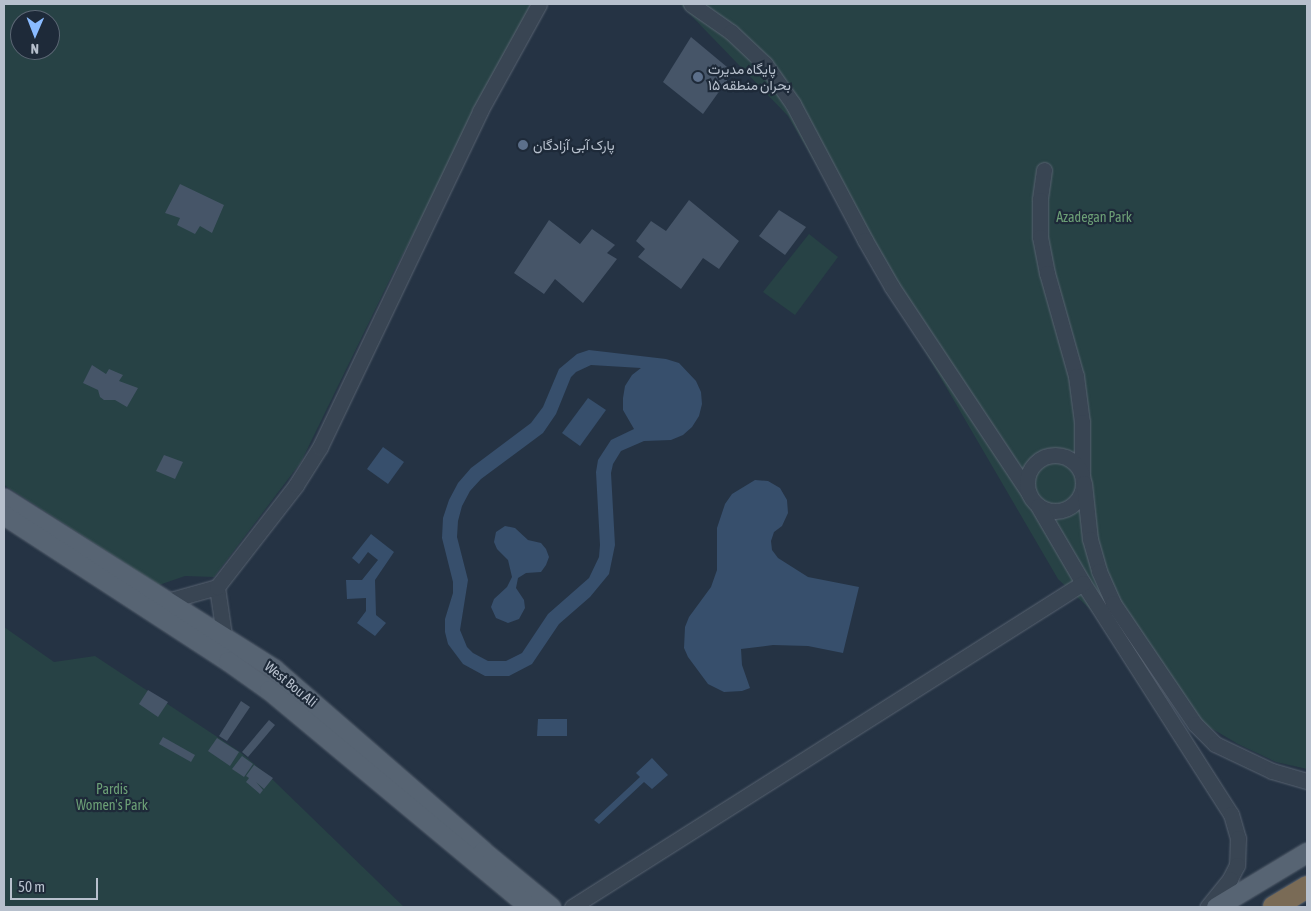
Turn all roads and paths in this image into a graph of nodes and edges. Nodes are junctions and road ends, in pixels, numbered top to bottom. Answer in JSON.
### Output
{"nodes":[{"id":1,"x":539,"y":4,"type":"edge"},
{"id":2,"x":691,"y":4,"type":"edge"},
{"id":3,"x":1044,"y":170,"type":"dead end"},
{"id":4,"x":1083,"y":478,"type":"junction"},
{"id":5,"x":1028,"y":492,"type":"junction"},
{"id":6,"x":4,"y":498,"type":"edge"},
{"id":7,"x":1038,"y":506,"type":"junction"},
{"id":8,"x":4,"y":516,"type":"edge"},
{"id":9,"x":1083,"y":583,"type":"junction"},
{"id":10,"x":217,"y":587,"type":"junction"},
{"id":11,"x":167,"y":601,"type":"junction"},
{"id":12,"x":224,"y":635,"type":"junction"},
{"id":13,"x":1307,"y":781,"type":"edge"},
{"id":14,"x":1307,"y":852,"type":"edge"},
{"id":15,"x":1307,"y":887,"type":"edge"},
{"id":16,"x":529,"y":907,"type":"edge"},
{"id":17,"x":551,"y":907,"type":"edge"},
{"id":18,"x":572,"y":907,"type":"edge"},
{"id":19,"x":1207,"y":907,"type":"edge"},
{"id":20,"x":1216,"y":907,"type":"edge"},
{"id":21,"x":1274,"y":907,"type":"edge"}],
"edges":[{"from":1,"to":10,"type":"street"},
{"from":2,"to":5,"type":"street"},
{"from":3,"to":4,"type":"street"},
{"from":4,"to":5,"type":"street"},
{"from":4,"to":7,"type":"street"},
{"from":4,"to":13,"type":"street"},
{"from":5,"to":7,"type":"street"},
{"from":6,"to":11,"type":"main road","name":"West Bou Ali"},
{"from":7,"to":9,"type":"street"},
{"from":8,"to":16,"type":"main road","name":"West Bou Ali"},
{"from":9,"to":18,"type":"street"},
{"from":9,"to":19,"type":"street"},
{"from":10,"to":11,"type":"street"},
{"from":10,"to":12,"type":"street"},
{"from":11,"to":12,"type":"main road","name":"West Bou Ali"},
{"from":12,"to":17,"type":"main road","name":"West Bou Ali"},
{"from":14,"to":20,"type":"main road"},
{"from":15,"to":21,"type":"highway"}]}
